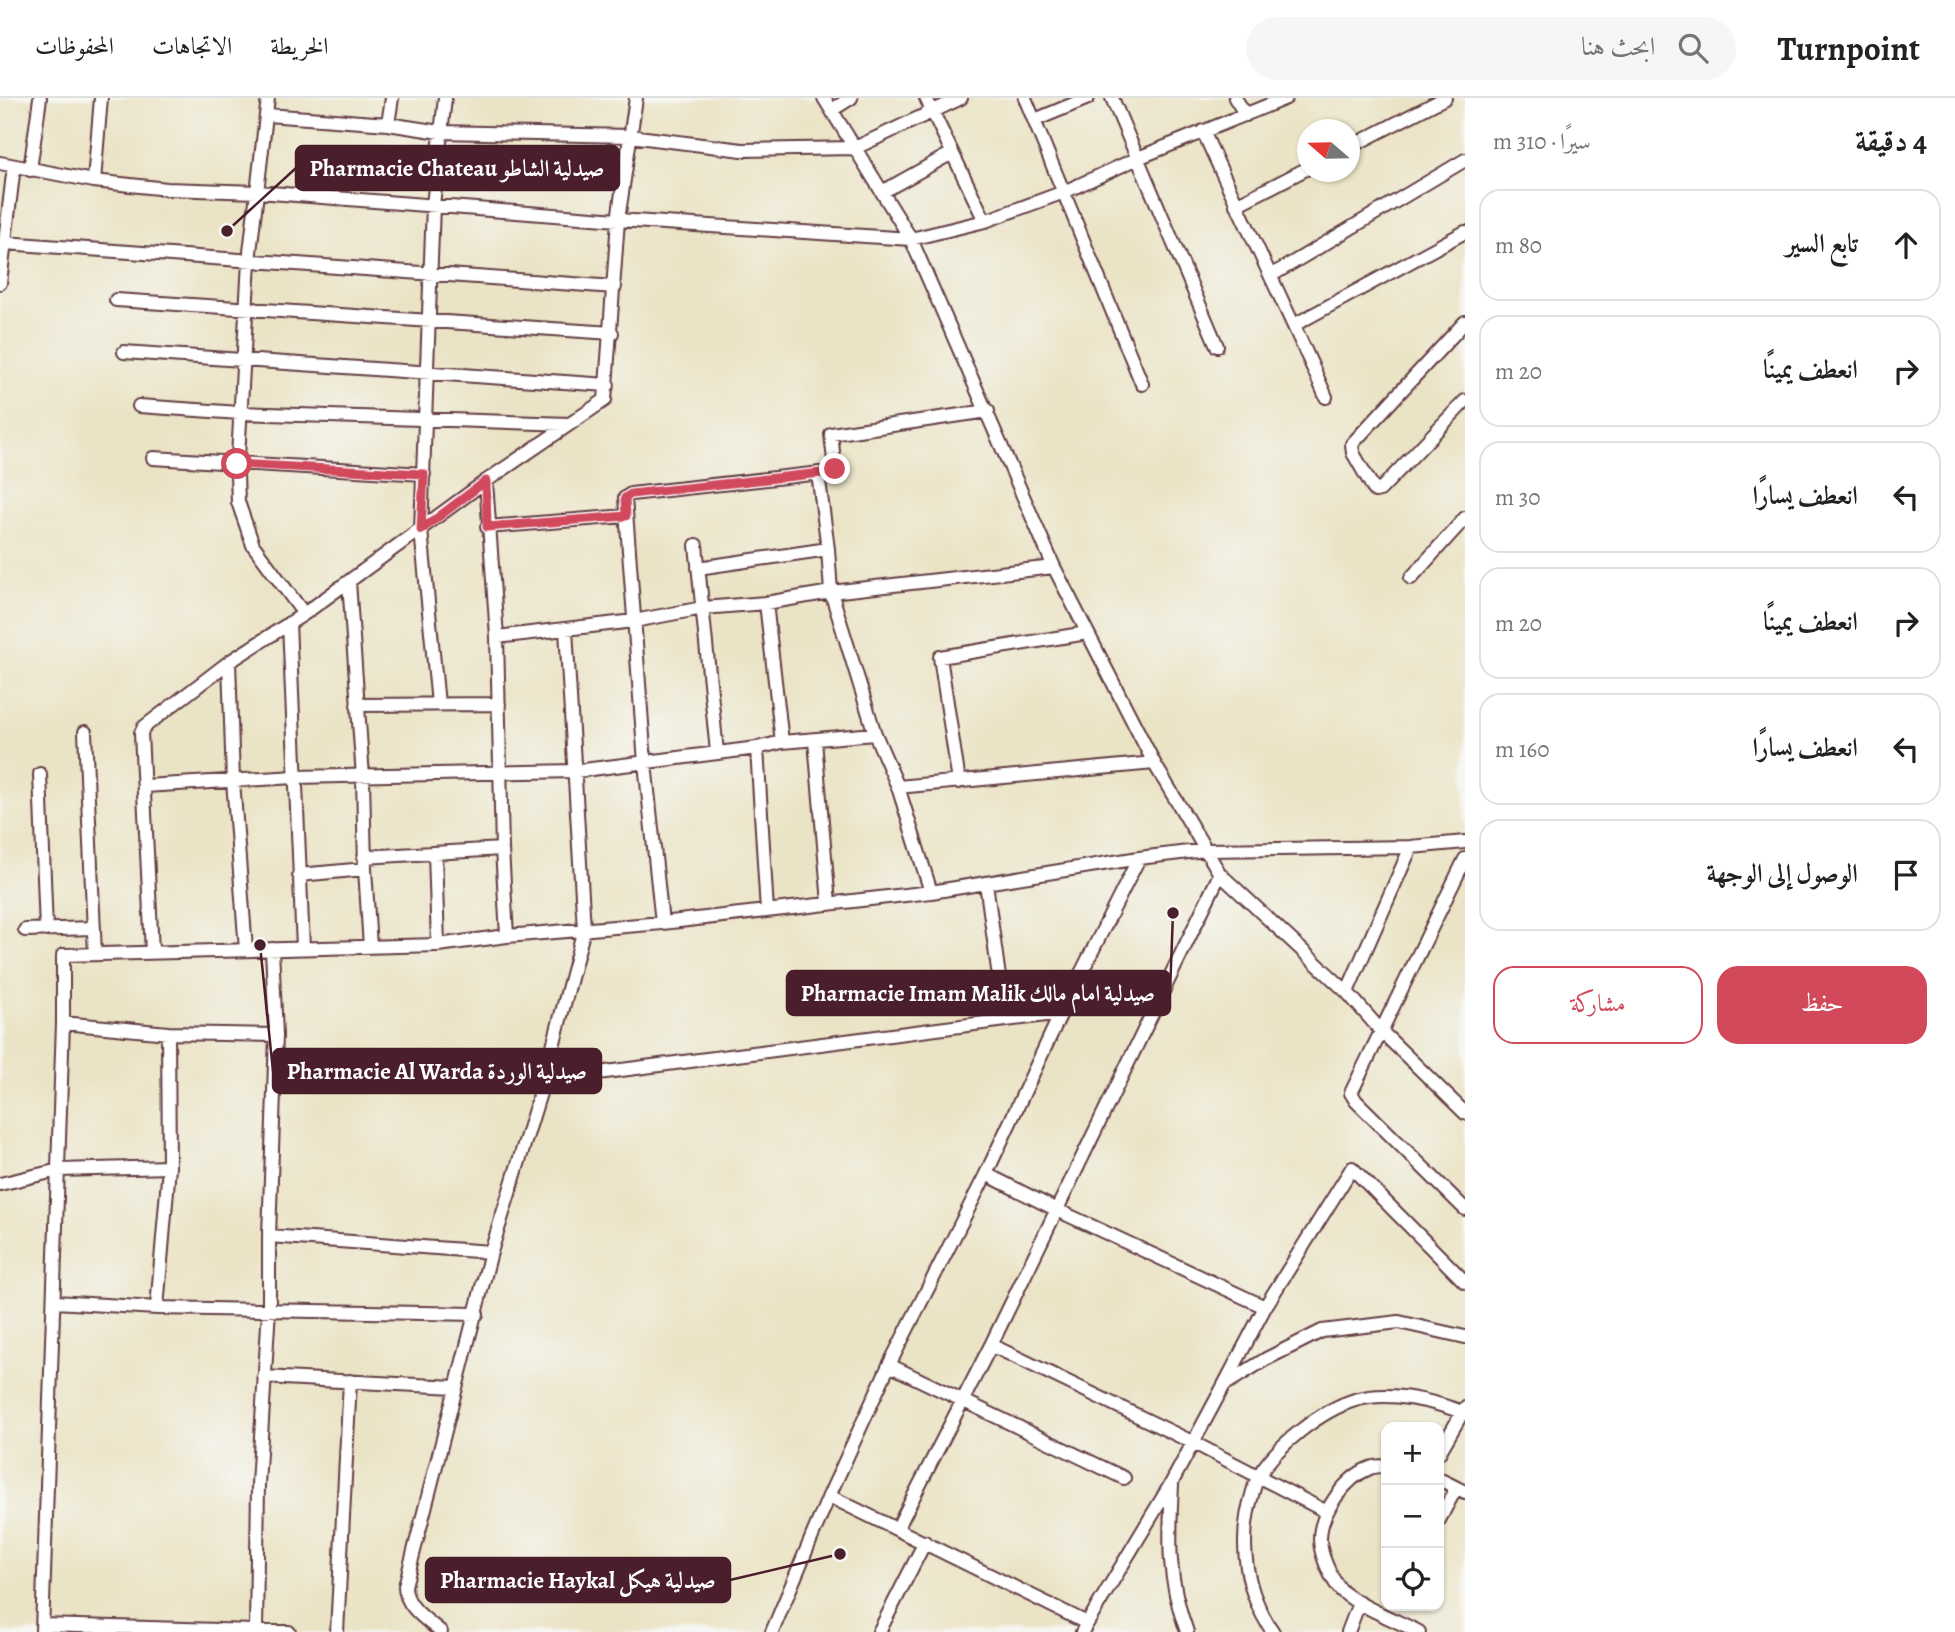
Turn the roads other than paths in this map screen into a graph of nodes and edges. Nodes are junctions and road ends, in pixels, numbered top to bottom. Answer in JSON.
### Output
{"nodes":[{"id":1,"x":40,"y":98,"type":"edge"},
{"id":2,"x":101,"y":98,"type":"edge"},
{"id":3,"x":268,"y":98,"type":"edge"},
{"id":4,"x":391,"y":98,"type":"edge"},
{"id":5,"x":445,"y":98,"type":"edge"},
{"id":6,"x":636,"y":98,"type":"edge"},
{"id":7,"x":824,"y":98,"type":"edge"},
{"id":8,"x":850,"y":98,"type":"edge"},
{"id":9,"x":926,"y":98,"type":"edge"},
{"id":10,"x":961,"y":98,"type":"edge"},
{"id":11,"x":1025,"y":98,"type":"edge"},
{"id":12,"x":1088,"y":98,"type":"edge"},
{"id":13,"x":1112,"y":98,"type":"edge"},
{"id":14,"x":1235,"y":98,"type":"edge"},
{"id":15,"x":1286,"y":98,"type":"edge"},
{"id":16,"x":1445,"y":98,"type":"edge"},
{"id":17,"x":832,"y":110,"type":"junction"},
{"id":18,"x":933,"y":112,"type":"junction"},
{"id":19,"x":267,"y":115,"type":"junction"},
{"id":20,"x":1246,"y":115,"type":"junction"},
{"id":21,"x":1035,"y":120,"type":"junction"},
{"id":22,"x":388,"y":124,"type":"junction"},
{"id":23,"x":1203,"y":131,"type":"junction"},
{"id":24,"x":440,"y":132,"type":"junction"},
{"id":25,"x":630,"y":136,"type":"junction"},
{"id":26,"x":1360,"y":141,"type":"edge"},
{"id":27,"x":855,"y":148,"type":"junction"},
{"id":28,"x":952,"y":153,"type":"junction"},
{"id":29,"x":1138,"y":159,"type":"junction"},
{"id":30,"x":1465,"y":160,"type":"edge"},
{"id":31,"x":0,"y":163,"type":"edge"},
{"id":32,"x":14,"y":166,"type":"junction"},
{"id":33,"x":30,"y":170,"type":"junction"},
{"id":34,"x":1297,"y":173,"type":"edge"},
{"id":35,"x":94,"y":181,"type":"junction"},
{"id":36,"x":258,"y":192,"type":"junction"},
{"id":37,"x":882,"y":192,"type":"junction"},
{"id":38,"x":1064,"y":192,"type":"junction"},
{"id":39,"x":433,"y":205,"type":"junction"},
{"id":40,"x":1236,"y":205,"type":"junction"},
{"id":41,"x":618,"y":220,"type":"junction"},
{"id":42,"x":985,"y":221,"type":"junction"},
{"id":43,"x":1465,"y":232,"type":"edge"},
{"id":44,"x":911,"y":239,"type":"junction"},
{"id":45,"x":5,"y":243,"type":"junction"},
{"id":46,"x":250,"y":261,"type":"junction"},
{"id":47,"x":430,"y":274,"type":"junction"},
{"id":48,"x":1272,"y":275,"type":"junction"},
{"id":49,"x":0,"y":283,"type":"edge"},
{"id":50,"x":615,"y":287,"type":"junction"},
{"id":51,"x":116,"y":300,"type":"dead end"},
{"id":52,"x":246,"y":310,"type":"junction"},
{"id":53,"x":429,"y":322,"type":"junction"},
{"id":54,"x":1465,"y":322,"type":"edge"},
{"id":55,"x":1294,"y":325,"type":"junction"},
{"id":56,"x":612,"y":333,"type":"junction"},
{"id":57,"x":1217,"y":346,"type":"dead end"},
{"id":58,"x":124,"y":352,"type":"dead end"},
{"id":59,"x":243,"y":360,"type":"junction"},
{"id":60,"x":428,"y":373,"type":"junction"},
{"id":61,"x":1142,"y":383,"type":"dead end"},
{"id":62,"x":608,"y":385,"type":"junction"},
{"id":63,"x":1326,"y":397,"type":"dead end"},
{"id":64,"x":1465,"y":401,"type":"edge"},
{"id":65,"x":139,"y":406,"type":"dead end"},
{"id":66,"x":988,"y":411,"type":"junction"},
{"id":67,"x":240,"y":413,"type":"junction"},
{"id":68,"x":426,"y":419,"type":"junction"},
{"id":69,"x":571,"y":424,"type":"junction"},
{"id":70,"x":153,"y":458,"type":"dead end"},
{"id":71,"x":237,"y":464,"type":"junction"},
{"id":72,"x":818,"y":473,"type":"junction"},
{"id":73,"x":424,"y":474,"type":"junction"},
{"id":74,"x":486,"y":481,"type":"junction"},
{"id":75,"x":626,"y":516,"type":"junction"},
{"id":76,"x":1465,"y":518,"type":"edge"},
{"id":77,"x":487,"y":527,"type":"junction"},
{"id":78,"x":421,"y":530,"type":"junction"},
{"id":79,"x":696,"y":545,"type":"dead end"},
{"id":80,"x":828,"y":548,"type":"junction"},
{"id":81,"x":1054,"y":566,"type":"junction"},
{"id":82,"x":698,"y":568,"type":"junction"},
{"id":83,"x":1411,"y":578,"type":"dead end"},
{"id":84,"x":349,"y":582,"type":"junction"},
{"id":85,"x":831,"y":592,"type":"junction"},
{"id":86,"x":766,"y":603,"type":"junction"},
{"id":87,"x":703,"y":608,"type":"junction"},
{"id":88,"x":304,"y":614,"type":"junction"},
{"id":89,"x":634,"y":621,"type":"junction"},
{"id":90,"x":289,"y":623,"type":"junction"},
{"id":91,"x":566,"y":629,"type":"junction"},
{"id":92,"x":1087,"y":633,"type":"junction"},
{"id":93,"x":497,"y":637,"type":"junction"},
{"id":94,"x":229,"y":662,"type":"junction"},
{"id":95,"x":438,"y":704,"type":"junction"},
{"id":96,"x":499,"y":704,"type":"junction"},
{"id":97,"x":358,"y":705,"type":"junction"},
{"id":98,"x":85,"y":732,"type":"dead end"},
{"id":99,"x":875,"y":734,"type":"junction"},
{"id":100,"x":815,"y":741,"type":"junction"},
{"id":101,"x":782,"y":742,"type":"junction"},
{"id":102,"x":757,"y":748,"type":"junction"},
{"id":103,"x":717,"y":752,"type":"junction"},
{"id":104,"x":645,"y":763,"type":"junction"},
{"id":105,"x":1154,"y":763,"type":"junction"},
{"id":106,"x":576,"y":771,"type":"junction"},
{"id":107,"x":40,"y":774,"type":"dead end"},
{"id":108,"x":500,"y":775,"type":"junction"},
{"id":109,"x":295,"y":777,"type":"junction"},
{"id":110,"x":363,"y":777,"type":"junction"},
{"id":111,"x":233,"y":781,"type":"junction"},
{"id":112,"x":959,"y":782,"type":"junction"},
{"id":113,"x":145,"y":786,"type":"junction"},
{"id":114,"x":898,"y":787,"type":"junction"},
{"id":115,"x":1465,"y":842,"type":"edge"},
{"id":116,"x":1411,"y":847,"type":"junction"},
{"id":117,"x":502,"y":849,"type":"junction"},
{"id":118,"x":1205,"y":850,"type":"junction"},
{"id":119,"x":435,"y":853,"type":"junction"},
{"id":120,"x":1139,"y":858,"type":"junction"},
{"id":121,"x":1465,"y":859,"type":"edge"},
{"id":122,"x":365,"y":863,"type":"junction"},
{"id":123,"x":1220,"y":874,"type":"junction"},
{"id":124,"x":299,"y":875,"type":"junction"},
{"id":125,"x":986,"y":883,"type":"junction"},
{"id":126,"x":930,"y":892,"type":"junction"},
{"id":127,"x":830,"y":903,"type":"junction"},
{"id":128,"x":766,"y":911,"type":"junction"},
{"id":129,"x":662,"y":923,"type":"junction"},
{"id":130,"x":94,"y":928,"type":"junction"},
{"id":131,"x":584,"y":929,"type":"junction"},
{"id":132,"x":25,"y":930,"type":"dead end"},
{"id":133,"x":46,"y":930,"type":"junction"},
{"id":134,"x":507,"y":936,"type":"junction"},
{"id":135,"x":438,"y":945,"type":"junction"},
{"id":136,"x":370,"y":947,"type":"junction"},
{"id":137,"x":303,"y":948,"type":"junction"},
{"id":138,"x":272,"y":949,"type":"junction"},
{"id":139,"x":246,"y":950,"type":"junction"},
{"id":140,"x":152,"y":952,"type":"junction"},
{"id":141,"x":95,"y":954,"type":"junction"},
{"id":142,"x":1347,"y":992,"type":"junction"},
{"id":143,"x":1061,"y":1013,"type":"junction"},
{"id":144,"x":1005,"y":1020,"type":"junction"},
{"id":145,"x":63,"y":1023,"type":"junction"},
{"id":146,"x":1382,"y":1032,"type":"junction"},
{"id":147,"x":168,"y":1033,"type":"junction"},
{"id":148,"x":276,"y":1035,"type":"junction"},
{"id":149,"x":544,"y":1080,"type":"junction"},
{"id":150,"x":1465,"y":1113,"type":"edge"},
{"id":151,"x":169,"y":1167,"type":"junction"},
{"id":152,"x":59,"y":1170,"type":"junction"},
{"id":153,"x":986,"y":1174,"type":"junction"},
{"id":154,"x":0,"y":1184,"type":"edge"},
{"id":155,"x":1465,"y":1209,"type":"edge"},
{"id":156,"x":1057,"y":1210,"type":"junction"},
{"id":157,"x":269,"y":1236,"type":"junction"},
{"id":158,"x":491,"y":1252,"type":"junction"},
{"id":159,"x":1465,"y":1282,"type":"edge"},
{"id":160,"x":55,"y":1302,"type":"junction"},
{"id":161,"x":1265,"y":1307,"type":"junction"},
{"id":162,"x":158,"y":1308,"type":"junction"},
{"id":163,"x":268,"y":1309,"type":"junction"},
{"id":164,"x":477,"y":1314,"type":"junction"},
{"id":165,"x":1465,"y":1337,"type":"edge"},
{"id":166,"x":991,"y":1345,"type":"junction"},
{"id":167,"x":889,"y":1365,"type":"junction"},
{"id":168,"x":264,"y":1377,"type":"junction"},
{"id":169,"x":350,"y":1381,"type":"junction"},
{"id":170,"x":1224,"y":1385,"type":"junction"},
{"id":171,"x":455,"y":1387,"type":"junction"},
{"id":172,"x":963,"y":1401,"type":"junction"},
{"id":173,"x":1464,"y":1411,"type":"edge"},
{"id":174,"x":1194,"y":1443,"type":"junction"},
{"id":175,"x":1444,"y":1445,"type":"edge"},
{"id":176,"x":1381,"y":1466,"type":"edge"},
{"id":177,"x":1259,"y":1476,"type":"junction"},
{"id":178,"x":1124,"y":1478,"type":"dead end"},
{"id":179,"x":1172,"y":1482,"type":"junction"},
{"id":180,"x":1444,"y":1482,"type":"edge"},
{"id":181,"x":1461,"y":1490,"type":"edge"},
{"id":182,"x":830,"y":1496,"type":"junction"},
{"id":183,"x":1327,"y":1512,"type":"junction"},
{"id":184,"x":1444,"y":1513,"type":"edge"},
{"id":185,"x":897,"y":1529,"type":"junction"},
{"id":186,"x":925,"y":1542,"type":"junction"},
{"id":187,"x":1360,"y":1603,"type":"junction"},
{"id":188,"x":1381,"y":1609,"type":"edge"},
{"id":189,"x":1390,"y":1611,"type":"edge"},
{"id":190,"x":1085,"y":1627,"type":"edge"},
{"id":191,"x":42,"y":1629,"type":"edge"},
{"id":192,"x":256,"y":1631,"type":"edge"},
{"id":193,"x":289,"y":1632,"type":"edge"},
{"id":194,"x":337,"y":1632,"type":"edge"},
{"id":195,"x":441,"y":1632,"type":"edge"},
{"id":196,"x":772,"y":1632,"type":"edge"},
{"id":197,"x":879,"y":1632,"type":"edge"},
{"id":198,"x":1187,"y":1632,"type":"edge"},
{"id":199,"x":1273,"y":1632,"type":"edge"},
{"id":200,"x":1348,"y":1632,"type":"edge"},
{"id":201,"x":1419,"y":1632,"type":"edge"}],
"edges":[{"from":1,"to":33,"type":"street"},
{"from":2,"to":35,"type":"street"},
{"from":3,"to":19,"type":"street"},
{"from":4,"to":22,"type":"street"},
{"from":5,"to":24,"type":"street"},
{"from":6,"to":25,"type":"street"},
{"from":7,"to":17,"type":"street"},
{"from":8,"to":17,"type":"street"},
{"from":9,"to":18,"type":"street"},
{"from":10,"to":18,"type":"street"},
{"from":11,"to":21,"type":"street"},
{"from":12,"to":21,"type":"street"},
{"from":13,"to":29,"type":"street"},
{"from":14,"to":20,"type":"street"},
{"from":15,"to":20,"type":"street"},
{"from":16,"to":26,"type":"street"},
{"from":17,"to":27,"type":"street"},
{"from":18,"to":27,"type":"street"},
{"from":18,"to":28,"type":"street"},
{"from":19,"to":22,"type":"street"},
{"from":19,"to":36,"type":"street"},
{"from":20,"to":23,"type":"street"},
{"from":21,"to":38,"type":"street"},
{"from":22,"to":24,"type":"street"},
{"from":23,"to":29,"type":"street"},
{"from":23,"to":40,"type":"street"},
{"from":24,"to":25,"type":"street"},
{"from":24,"to":39,"type":"street"},
{"from":25,"to":27,"type":"street"},
{"from":25,"to":41,"type":"street"},
{"from":27,"to":37,"type":"street"},
{"from":28,"to":37,"type":"street"},
{"from":28,"to":42,"type":"street"},
{"from":29,"to":38,"type":"street"},
{"from":29,"to":57,"type":"street"},
{"from":30,"to":48,"type":"street"},
{"from":31,"to":32,"type":"street"},
{"from":32,"to":33,"type":"street"},
{"from":32,"to":45,"type":"street"},
{"from":33,"to":35,"type":"street"},
{"from":34,"to":40,"type":"street"},
{"from":35,"to":36,"type":"street"},
{"from":36,"to":39,"type":"street"},
{"from":36,"to":46,"type":"street"},
{"from":37,"to":44,"type":"street"},
{"from":38,"to":42,"type":"street"},
{"from":38,"to":61,"type":"street"},
{"from":39,"to":41,"type":"street"},
{"from":39,"to":47,"type":"street"},
{"from":40,"to":48,"type":"street"},
{"from":41,"to":44,"type":"street"},
{"from":41,"to":50,"type":"street"},
{"from":42,"to":44,"type":"street"},
{"from":43,"to":55,"type":"street"},
{"from":44,"to":66,"type":"street"},
{"from":45,"to":46,"type":"street"},
{"from":45,"to":49,"type":"street"},
{"from":46,"to":47,"type":"street"},
{"from":46,"to":52,"type":"street"},
{"from":47,"to":50,"type":"street"},
{"from":47,"to":53,"type":"street"},
{"from":48,"to":55,"type":"street"},
{"from":50,"to":56,"type":"street"},
{"from":51,"to":52,"type":"street"},
{"from":52,"to":53,"type":"street"},
{"from":52,"to":59,"type":"street"},
{"from":53,"to":56,"type":"street"},
{"from":53,"to":60,"type":"street"},
{"from":54,"to":64,"type":"street"},
{"from":55,"to":63,"type":"street"},
{"from":56,"to":62,"type":"street"},
{"from":58,"to":59,"type":"street"},
{"from":59,"to":60,"type":"street"},
{"from":59,"to":67,"type":"street"},
{"from":60,"to":62,"type":"street"},
{"from":60,"to":68,"type":"street"},
{"from":62,"to":69,"type":"street"},
{"from":65,"to":67,"type":"street"},
{"from":66,"to":72,"type":"street"},
{"from":66,"to":81,"type":"street"},
{"from":67,"to":68,"type":"street"},
{"from":67,"to":71,"type":"street"},
{"from":68,"to":69,"type":"street"},
{"from":68,"to":73,"type":"street"},
{"from":69,"to":74,"type":"street"},
{"from":70,"to":71,"type":"street"},
{"from":71,"to":73,"type":"street"},
{"from":71,"to":88,"type":"street"},
{"from":72,"to":75,"type":"street"},
{"from":72,"to":80,"type":"street"},
{"from":73,"to":78,"type":"street"},
{"from":74,"to":77,"type":"street"},
{"from":74,"to":78,"type":"street"},
{"from":75,"to":77,"type":"street"},
{"from":75,"to":89,"type":"street"},
{"from":76,"to":83,"type":"street"},
{"from":77,"to":93,"type":"street"},
{"from":78,"to":84,"type":"street"},
{"from":78,"to":95,"type":"street"},
{"from":79,"to":82,"type":"street"},
{"from":80,"to":82,"type":"street"},
{"from":80,"to":85,"type":"street"},
{"from":81,"to":85,"type":"street"},
{"from":81,"to":92,"type":"street"},
{"from":82,"to":87,"type":"street"},
{"from":84,"to":88,"type":"street"},
{"from":84,"to":97,"type":"street"},
{"from":85,"to":86,"type":"street"},
{"from":85,"to":99,"type":"street"},
{"from":86,"to":87,"type":"street"},
{"from":86,"to":101,"type":"street"},
{"from":87,"to":89,"type":"street"},
{"from":87,"to":103,"type":"street"},
{"from":88,"to":90,"type":"street"},
{"from":89,"to":91,"type":"street"},
{"from":89,"to":104,"type":"street"},
{"from":90,"to":94,"type":"street"},
{"from":90,"to":109,"type":"street"},
{"from":91,"to":93,"type":"street"},
{"from":91,"to":106,"type":"street"},
{"from":92,"to":105,"type":"street"},
{"from":92,"to":112,"type":"street"},
{"from":93,"to":96,"type":"street"},
{"from":94,"to":111,"type":"street"},
{"from":94,"to":113,"type":"street"},
{"from":95,"to":96,"type":"street"},
{"from":95,"to":97,"type":"street"},
{"from":96,"to":108,"type":"street"},
{"from":97,"to":110,"type":"street"},
{"from":98,"to":130,"type":"street"},
{"from":99,"to":100,"type":"street"},
{"from":99,"to":114,"type":"street"},
{"from":100,"to":101,"type":"street"},
{"from":100,"to":127,"type":"street"},
{"from":101,"to":102,"type":"street"},
{"from":102,"to":103,"type":"street"},
{"from":102,"to":128,"type":"street"},
{"from":103,"to":104,"type":"street"},
{"from":104,"to":106,"type":"street"},
{"from":104,"to":129,"type":"street"},
{"from":105,"to":112,"type":"street"},
{"from":105,"to":118,"type":"street"},
{"from":106,"to":108,"type":"street"},
{"from":106,"to":131,"type":"street"},
{"from":107,"to":133,"type":"street"},
{"from":108,"to":110,"type":"street"},
{"from":108,"to":117,"type":"street"},
{"from":109,"to":110,"type":"street"},
{"from":109,"to":111,"type":"street"},
{"from":109,"to":124,"type":"street"},
{"from":110,"to":122,"type":"street"},
{"from":111,"to":113,"type":"street"},
{"from":111,"to":139,"type":"street"},
{"from":112,"to":114,"type":"street"},
{"from":113,"to":140,"type":"street"},
{"from":114,"to":126,"type":"street"},
{"from":115,"to":116,"type":"street"},
{"from":116,"to":118,"type":"street"},
{"from":116,"to":142,"type":"street"},
{"from":117,"to":119,"type":"street"},
{"from":117,"to":134,"type":"street"},
{"from":118,"to":120,"type":"street"},
{"from":118,"to":123,"type":"street"},
{"from":119,"to":122,"type":"street"},
{"from":119,"to":135,"type":"street"},
{"from":120,"to":125,"type":"street"},
{"from":120,"to":143,"type":"street"},
{"from":121,"to":146,"type":"street"},
{"from":122,"to":124,"type":"street"},
{"from":122,"to":136,"type":"street"},
{"from":123,"to":142,"type":"street"},
{"from":123,"to":156,"type":"street"},
{"from":124,"to":137,"type":"street"},
{"from":125,"to":126,"type":"street"},
{"from":125,"to":144,"type":"street"},
{"from":126,"to":127,"type":"street"},
{"from":127,"to":128,"type":"street"},
{"from":128,"to":129,"type":"street"},
{"from":129,"to":131,"type":"street"},
{"from":130,"to":133,"type":"street"},
{"from":130,"to":141,"type":"street"},
{"from":131,"to":134,"type":"street"},
{"from":131,"to":149,"type":"street"},
{"from":132,"to":133,"type":"street"},
{"from":134,"to":135,"type":"street"},
{"from":135,"to":136,"type":"street"},
{"from":136,"to":137,"type":"street"},
{"from":137,"to":138,"type":"street"},
{"from":138,"to":139,"type":"street"},
{"from":138,"to":148,"type":"street"},
{"from":139,"to":140,"type":"street"},
{"from":140,"to":141,"type":"street"},
{"from":141,"to":145,"type":"street"},
{"from":142,"to":146,"type":"street"},
{"from":143,"to":144,"type":"street"},
{"from":143,"to":153,"type":"street"},
{"from":144,"to":149,"type":"street"},
{"from":145,"to":147,"type":"street"},
{"from":145,"to":152,"type":"street"},
{"from":146,"to":150,"type":"street"},
{"from":146,"to":155,"type":"street"},
{"from":147,"to":148,"type":"street"},
{"from":147,"to":151,"type":"street"},
{"from":148,"to":157,"type":"street"},
{"from":149,"to":158,"type":"street"},
{"from":151,"to":152,"type":"street"},
{"from":151,"to":162,"type":"street"},
{"from":152,"to":154,"type":"street"},
{"from":152,"to":160,"type":"street"},
{"from":153,"to":156,"type":"street"},
{"from":153,"to":167,"type":"street"},
{"from":156,"to":161,"type":"street"},
{"from":156,"to":166,"type":"street"},
{"from":157,"to":158,"type":"street"},
{"from":157,"to":163,"type":"street"},
{"from":158,"to":164,"type":"street"},
{"from":159,"to":161,"type":"street"},
{"from":160,"to":162,"type":"street"},
{"from":160,"to":191,"type":"street"},
{"from":161,"to":170,"type":"street"},
{"from":162,"to":163,"type":"street"},
{"from":163,"to":164,"type":"street"},
{"from":163,"to":168,"type":"street"},
{"from":164,"to":171,"type":"street"},
{"from":165,"to":170,"type":"street"},
{"from":166,"to":172,"type":"street"},
{"from":166,"to":174,"type":"street"},
{"from":167,"to":172,"type":"street"},
{"from":167,"to":182,"type":"street"},
{"from":168,"to":169,"type":"street"},
{"from":168,"to":192,"type":"street"},
{"from":169,"to":171,"type":"street"},
{"from":169,"to":194,"type":"street"},
{"from":170,"to":174,"type":"street"},
{"from":171,"to":195,"type":"street"},
{"from":172,"to":178,"type":"street"},
{"from":172,"to":185,"type":"street"},
{"from":173,"to":175,"type":"street"},
{"from":173,"to":177,"type":"street"},
{"from":174,"to":177,"type":"street"},
{"from":174,"to":179,"type":"street"},
{"from":176,"to":183,"type":"street"},
{"from":177,"to":183,"type":"street"},
{"from":177,"to":199,"type":"street"},
{"from":179,"to":190,"type":"street"},
{"from":179,"to":198,"type":"street"},
{"from":180,"to":181,"type":"street"},
{"from":181,"to":184,"type":"street"},
{"from":182,"to":185,"type":"street"},
{"from":182,"to":196,"type":"street"},
{"from":183,"to":187,"type":"street"},
{"from":185,"to":186,"type":"street"},
{"from":186,"to":190,"type":"street"},
{"from":186,"to":197,"type":"street"},
{"from":187,"to":188,"type":"street"},
{"from":187,"to":200,"type":"street"},
{"from":189,"to":201,"type":"street"},
{"from":191,"to":192,"type":"street"},
{"from":192,"to":193,"type":"street"}]}
